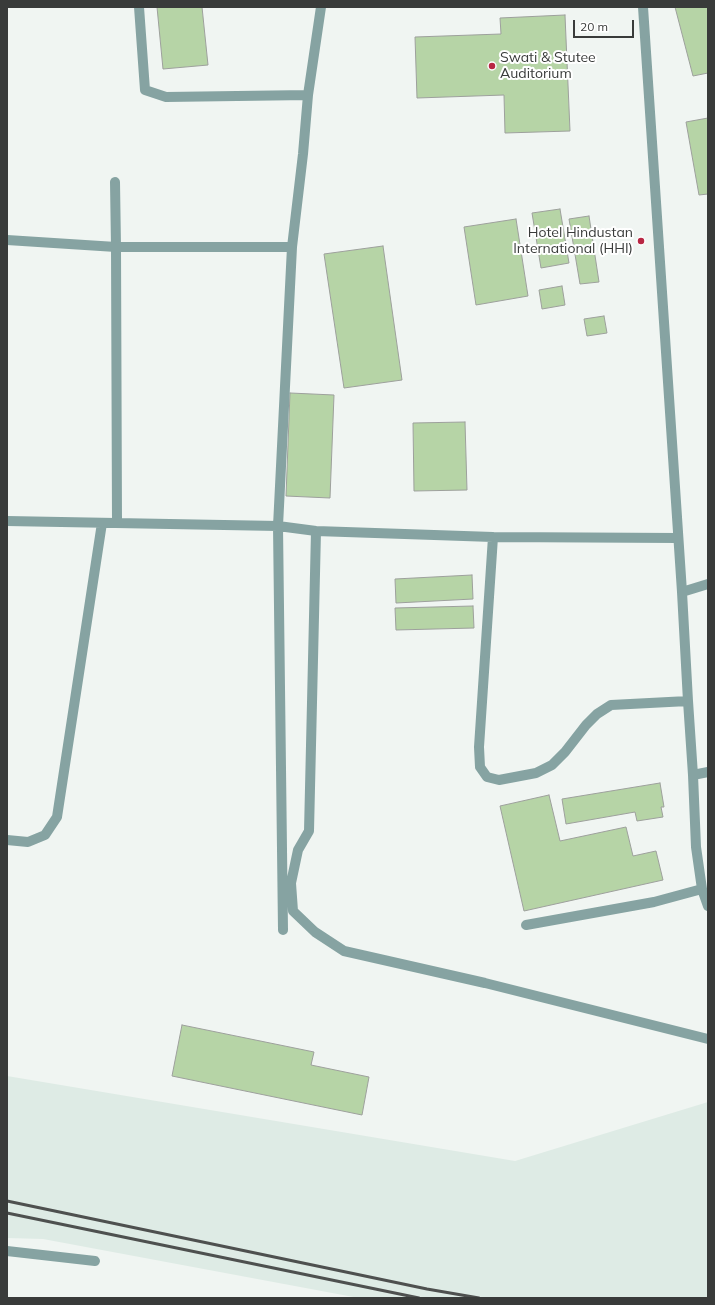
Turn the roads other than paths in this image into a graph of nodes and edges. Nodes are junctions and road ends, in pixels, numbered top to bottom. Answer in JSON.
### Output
{"nodes":[{"id":1,"x":139,"y":7,"type":"edge"},
{"id":2,"x":321,"y":7,"type":"edge"},
{"id":3,"x":643,"y":7,"type":"edge"},
{"id":4,"x":308,"y":95,"type":"junction"},
{"id":5,"x":115,"y":182,"type":"dead end"},
{"id":6,"x":7,"y":240,"type":"edge"},
{"id":7,"x":116,"y":247,"type":"junction"},
{"id":8,"x":292,"y":247,"type":"junction"},
{"id":9,"x":7,"y":521,"type":"edge"},
{"id":10,"x":102,"y":523,"type":"junction"},
{"id":11,"x":118,"y":523,"type":"junction"},
{"id":12,"x":278,"y":526,"type":"junction"},
{"id":13,"x":316,"y":531,"type":"junction"},
{"id":14,"x":493,"y":537,"type":"junction"},
{"id":15,"x":678,"y":538,"type":"junction"},
{"id":16,"x":708,"y":584,"type":"edge"},
{"id":17,"x":682,"y":592,"type":"junction"},
{"id":18,"x":688,"y":701,"type":"junction"},
{"id":19,"x":708,"y":772,"type":"edge"},
{"id":20,"x":693,"y":775,"type":"junction"},
{"id":21,"x":7,"y":840,"type":"edge"},
{"id":22,"x":702,"y":889,"type":"junction"},
{"id":23,"x":708,"y":906,"type":"edge"},
{"id":24,"x":526,"y":925,"type":"dead end"},
{"id":25,"x":283,"y":930,"type":"dead end"},
{"id":26,"x":708,"y":1039,"type":"edge"},
{"id":27,"x":7,"y":1251,"type":"edge"},
{"id":28,"x":94,"y":1261,"type":"dead end"}],
"edges":[{"from":1,"to":4,"type":"street"},
{"from":2,"to":4,"type":"street"},
{"from":3,"to":15,"type":"street"},
{"from":4,"to":8,"type":"street"},
{"from":5,"to":7,"type":"street"},
{"from":6,"to":7,"type":"street"},
{"from":7,"to":8,"type":"street"},
{"from":7,"to":11,"type":"street"},
{"from":8,"to":12,"type":"street"},
{"from":9,"to":10,"type":"street"},
{"from":10,"to":11,"type":"street"},
{"from":10,"to":21,"type":"street"},
{"from":11,"to":12,"type":"street"},
{"from":12,"to":13,"type":"street"},
{"from":12,"to":25,"type":"street"},
{"from":13,"to":14,"type":"street"},
{"from":13,"to":26,"type":"street"},
{"from":14,"to":15,"type":"street"},
{"from":14,"to":18,"type":"street"},
{"from":15,"to":17,"type":"street"},
{"from":16,"to":17,"type":"street"},
{"from":17,"to":18,"type":"street"},
{"from":18,"to":20,"type":"street"},
{"from":19,"to":20,"type":"street"},
{"from":20,"to":22,"type":"street"},
{"from":22,"to":23,"type":"street"},
{"from":22,"to":24,"type":"street"},
{"from":27,"to":28,"type":"street"}]}
